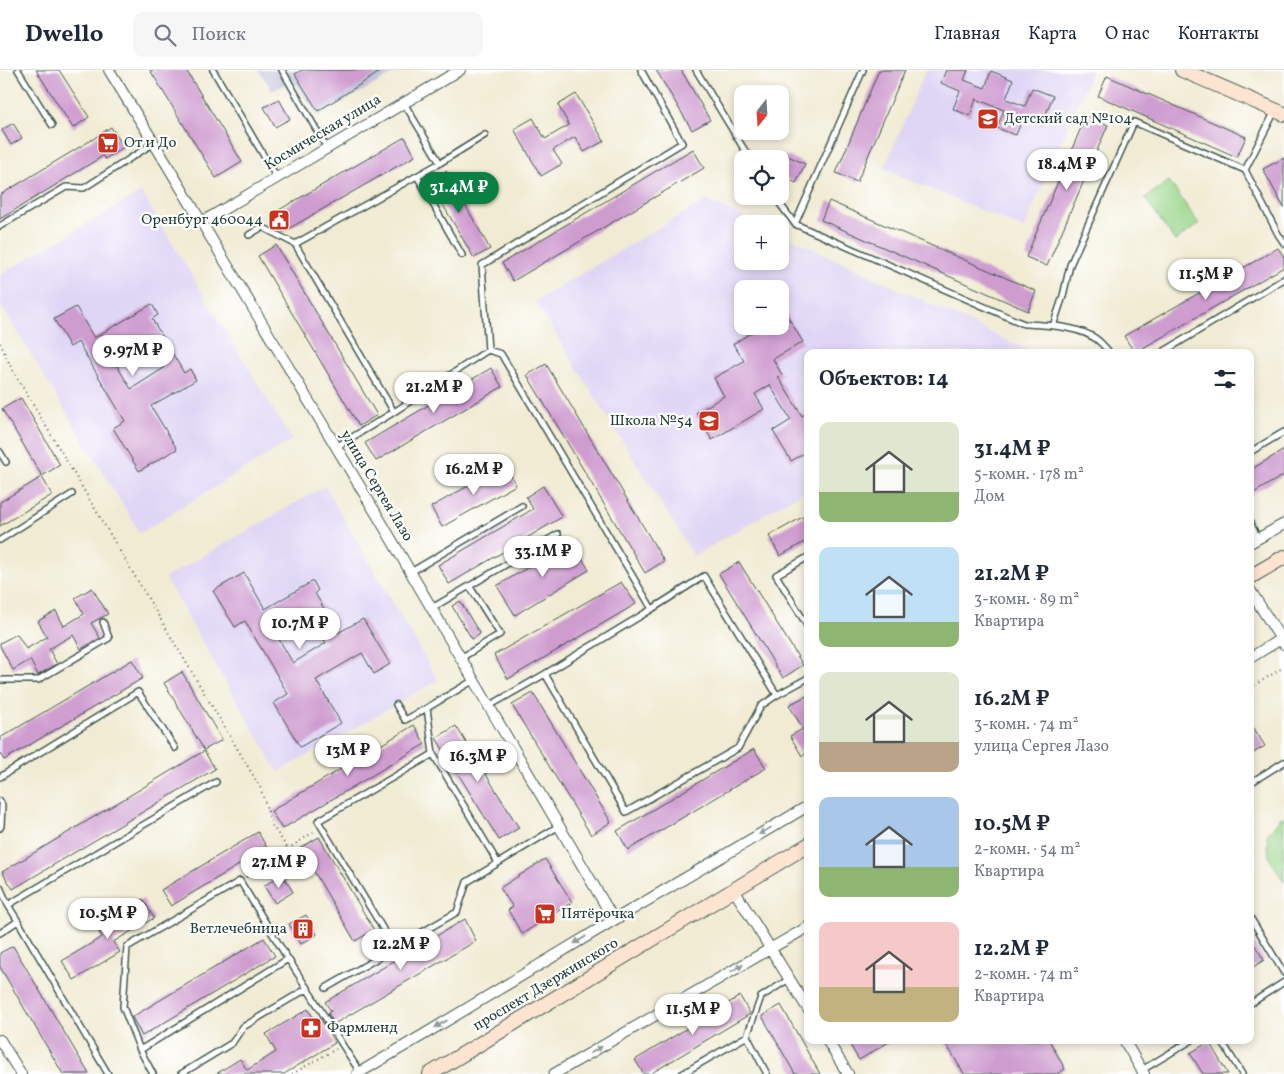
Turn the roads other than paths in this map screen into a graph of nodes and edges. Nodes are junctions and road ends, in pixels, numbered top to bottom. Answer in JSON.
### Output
{"nodes":[{"id":1,"x":18,"y":70,"type":"edge"},
{"id":2,"x":109,"y":70,"type":"edge"},
{"id":3,"x":213,"y":70,"type":"edge"},
{"id":4,"x":282,"y":70,"type":"edge"},
{"id":5,"x":460,"y":70,"type":"edge"},
{"id":6,"x":641,"y":70,"type":"edge"},
{"id":7,"x":696,"y":70,"type":"edge"},
{"id":8,"x":863,"y":70,"type":"edge"},
{"id":9,"x":1182,"y":70,"type":"edge"},
{"id":10,"x":448,"y":73,"type":"edge"},
{"id":11,"x":404,"y":103,"type":"junction"},
{"id":12,"x":1280,"y":112,"type":"edge"},
{"id":13,"x":52,"y":125,"type":"dead end"},
{"id":14,"x":485,"y":135,"type":"dead end"},
{"id":15,"x":154,"y":142,"type":"junction"},
{"id":16,"x":327,"y":148,"type":"junction"},
{"id":17,"x":745,"y":150,"type":"edge"},
{"id":18,"x":440,"y":163,"type":"junction"},
{"id":19,"x":1245,"y":170,"type":"junction"},
{"id":20,"x":416,"y":176,"type":"junction"},
{"id":21,"x":277,"y":178,"type":"junction"},
{"id":22,"x":780,"y":205,"type":"edge"},
{"id":23,"x":202,"y":222,"type":"junction"},
{"id":24,"x":794,"y":224,"type":"junction"},
{"id":25,"x":0,"y":226,"type":"edge"},
{"id":26,"x":249,"y":235,"type":"dead end"},
{"id":27,"x":1284,"y":243,"type":"edge"},
{"id":28,"x":295,"y":244,"type":"junction"},
{"id":29,"x":462,"y":255,"type":"dead end"},
{"id":30,"x":1284,"y":279,"type":"edge"},
{"id":31,"x":1053,"y":326,"type":"junction"},
{"id":32,"x":1107,"y":349,"type":"edge"},
{"id":33,"x":1168,"y":349,"type":"edge"},
{"id":34,"x":488,"y":350,"type":"junction"},
{"id":35,"x":394,"y":412,"type":"junction"},
{"id":36,"x":1284,"y":432,"type":"edge"},
{"id":37,"x":335,"y":447,"type":"junction"},
{"id":38,"x":1254,"y":450,"type":"edge"},
{"id":39,"x":0,"y":452,"type":"edge"},
{"id":40,"x":6,"y":462,"type":"dead end"},
{"id":41,"x":72,"y":494,"type":"dead end"},
{"id":42,"x":522,"y":506,"type":"dead end"},
{"id":43,"x":1284,"y":524,"type":"edge"},
{"id":44,"x":558,"y":534,"type":"dead end"},
{"id":45,"x":0,"y":540,"type":"edge"},
{"id":46,"x":1254,"y":541,"type":"edge"},
{"id":47,"x":1284,"y":557,"type":"edge"},
{"id":48,"x":804,"y":559,"type":"edge"},
{"id":49,"x":410,"y":572,"type":"junction"},
{"id":50,"x":1254,"y":575,"type":"edge"},
{"id":51,"x":470,"y":587,"type":"junction"},
{"id":52,"x":1254,"y":596,"type":"edge"},
{"id":53,"x":432,"y":608,"type":"junction"},
{"id":54,"x":652,"y":609,"type":"junction"},
{"id":55,"x":804,"y":620,"type":"edge"},
{"id":56,"x":103,"y":622,"type":"dead end"},
{"id":57,"x":1283,"y":640,"type":"edge"},
{"id":58,"x":1254,"y":656,"type":"edge"},
{"id":59,"x":461,"y":658,"type":"junction"},
{"id":60,"x":545,"y":674,"type":"junction"},
{"id":61,"x":0,"y":680,"type":"edge"},
{"id":62,"x":474,"y":680,"type":"junction"},
{"id":63,"x":804,"y":680,"type":"edge"},
{"id":64,"x":777,"y":695,"type":"junction"},
{"id":65,"x":396,"y":704,"type":"dead end"},
{"id":66,"x":489,"y":706,"type":"junction"},
{"id":67,"x":426,"y":708,"type":"junction"},
{"id":68,"x":175,"y":748,"type":"dead end"},
{"id":69,"x":433,"y":754,"type":"junction"},
{"id":70,"x":1284,"y":762,"type":"edge"},
{"id":71,"x":0,"y":777,"type":"edge"},
{"id":72,"x":1254,"y":781,"type":"edge"},
{"id":73,"x":216,"y":782,"type":"dead end"},
{"id":74,"x":0,"y":801,"type":"edge"},
{"id":75,"x":804,"y":808,"type":"edge"},
{"id":76,"x":559,"y":825,"type":"junction"},
{"id":77,"x":0,"y":828,"type":"edge"},
{"id":78,"x":804,"y":847,"type":"edge"},
{"id":79,"x":498,"y":863,"type":"junction"},
{"id":80,"x":0,"y":887,"type":"edge"},
{"id":81,"x":734,"y":890,"type":"junction"},
{"id":82,"x":8,"y":905,"type":"junction"},
{"id":83,"x":614,"y":920,"type":"junction"},
{"id":84,"x":18,"y":921,"type":"junction"},
{"id":85,"x":1254,"y":925,"type":"edge"},
{"id":86,"x":804,"y":929,"type":"edge"},
{"id":87,"x":0,"y":933,"type":"edge"},
{"id":88,"x":395,"y":949,"type":"junction"},
{"id":89,"x":771,"y":949,"type":"junction"},
{"id":90,"x":288,"y":959,"type":"junction"},
{"id":91,"x":1284,"y":973,"type":"edge"},
{"id":92,"x":789,"y":979,"type":"junction"},
{"id":93,"x":1284,"y":982,"type":"edge"},
{"id":94,"x":308,"y":988,"type":"junction"},
{"id":95,"x":326,"y":988,"type":"dead end"},
{"id":96,"x":1254,"y":1001,"type":"edge"},
{"id":97,"x":804,"y":1003,"type":"edge"},
{"id":98,"x":747,"y":1036,"type":"junction"},
{"id":99,"x":0,"y":1040,"type":"edge"},
{"id":100,"x":829,"y":1044,"type":"edge"},
{"id":101,"x":1126,"y":1044,"type":"edge"},
{"id":102,"x":1186,"y":1044,"type":"edge"},
{"id":103,"x":1224,"y":1044,"type":"edge"},
{"id":104,"x":140,"y":1050,"type":"junction"},
{"id":105,"x":1143,"y":1072,"type":"edge"},
{"id":106,"x":358,"y":1073,"type":"edge"},
{"id":107,"x":21,"y":1074,"type":"edge"},
{"id":108,"x":108,"y":1074,"type":"edge"},
{"id":109,"x":153,"y":1074,"type":"edge"},
{"id":110,"x":181,"y":1074,"type":"edge"},
{"id":111,"x":430,"y":1074,"type":"edge"},
{"id":112,"x":554,"y":1074,"type":"edge"},
{"id":113,"x":682,"y":1074,"type":"edge"},
{"id":114,"x":767,"y":1074,"type":"edge"},
{"id":115,"x":848,"y":1074,"type":"edge"},
{"id":116,"x":1242,"y":1074,"type":"edge"}],
"edges":[{"from":1,"to":13,"type":"lane"},
{"from":2,"to":15,"type":"street","name":"улица Сергея Лазо"},
{"from":3,"to":21,"type":"lane"},
{"from":4,"to":16,"type":"lane"},
{"from":5,"to":10,"type":"street","name":"Космическая улица"},
{"from":6,"to":34,"type":"lane"},
{"from":7,"to":17,"type":"lane"},
{"from":8,"to":24,"type":"lane"},
{"from":9,"to":12,"type":"main road"},
{"from":10,"to":11,"type":"street","name":"Космическая улица"},
{"from":11,"to":16,"type":"street","name":"Космическая улица"},
{"from":11,"to":18,"type":"lane"},
{"from":12,"to":19,"type":"lane"},
{"from":14,"to":18,"type":"lane"},
{"from":15,"to":23,"type":"street","name":"улица Сергея Лазо"},
{"from":15,"to":25,"type":"lane"},
{"from":16,"to":21,"type":"street","name":"Космическая улица"},
{"from":18,"to":20,"type":"lane"},
{"from":19,"to":27,"type":"lane"},
{"from":19,"to":31,"type":"lane"},
{"from":20,"to":28,"type":"lane"},
{"from":20,"to":29,"type":"lane"},
{"from":21,"to":23,"type":"street","name":"Космическая улица"},
{"from":22,"to":24,"type":"lane"},
{"from":23,"to":37,"type":"street","name":"улица Сергея Лазо"},
{"from":24,"to":31,"type":"lane"},
{"from":26,"to":28,"type":"lane"},
{"from":28,"to":35,"type":"lane"},
{"from":30,"to":33,"type":"lane"},
{"from":31,"to":32,"type":"lane"},
{"from":34,"to":35,"type":"lane"},
{"from":34,"to":54,"type":"lane"},
{"from":35,"to":37,"type":"lane"},
{"from":36,"to":38,"type":"lane"},
{"from":37,"to":49,"type":"street","name":"улица Сергея Лазо"},
{"from":39,"to":40,"type":"lane"},
{"from":41,"to":45,"type":"lane"},
{"from":42,"to":49,"type":"lane"},
{"from":43,"to":46,"type":"street"},
{"from":44,"to":51,"type":"lane"},
{"from":47,"to":50,"type":"main road"},
{"from":48,"to":55,"type":"lane"},
{"from":49,"to":53,"type":"street","name":"улица Сергея Лазо"},
{"from":51,"to":53,"type":"lane"},
{"from":51,"to":59,"type":"lane"},
{"from":52,"to":57,"type":"street"},
{"from":53,"to":59,"type":"street","name":"улица Сергея Лазо"},
{"from":54,"to":60,"type":"lane"},
{"from":54,"to":64,"type":"lane"},
{"from":56,"to":61,"type":"lane"},
{"from":57,"to":58,"type":"street"},
{"from":59,"to":62,"type":"street","name":"улица Сергея Лазо"},
{"from":60,"to":64,"type":"lane"},
{"from":60,"to":66,"type":"lane"},
{"from":62,"to":66,"type":"street","name":"улица Сергея Лазо"},
{"from":62,"to":67,"type":"lane"},
{"from":63,"to":64,"type":"lane"},
{"from":65,"to":67,"type":"lane"},
{"from":66,"to":76,"type":"street","name":"улица Сергея Лазо"},
{"from":67,"to":69,"type":"lane"},
{"from":68,"to":71,"type":"lane"},
{"from":69,"to":79,"type":"lane"},
{"from":69,"to":88,"type":"lane"},
{"from":70,"to":72,"type":"lane"},
{"from":73,"to":82,"type":"lane"},
{"from":74,"to":77,"type":"lane"},
{"from":75,"to":83,"type":"street","one_way":true},
{"from":76,"to":79,"type":"lane"},
{"from":76,"to":83,"type":"street","name":"улица Сергея Лазо"},
{"from":78,"to":81,"type":"main road","name":"проспект Дзержинского"},
{"from":79,"to":88,"type":"lane"},
{"from":80,"to":82,"type":"lane"},
{"from":81,"to":89,"type":"street"},
{"from":81,"to":111,"type":"main road","name":"проспект Дзержинского"},
{"from":82,"to":84,"type":"lane"},
{"from":83,"to":106,"type":"street","one_way":true},
{"from":84,"to":87,"type":"lane"},
{"from":84,"to":108,"type":"lane"},
{"from":85,"to":91,"type":"lane"},
{"from":86,"to":89,"type":"street"},
{"from":88,"to":95,"type":"lane"},
{"from":89,"to":92,"type":"street"},
{"from":112,"to":89,"type":"street","one_way":true},
{"from":90,"to":94,"type":"lane"},
{"from":90,"to":104,"type":"lane"},
{"from":90,"to":104,"type":"lane"},
{"from":92,"to":97,"type":"street"},
{"from":92,"to":98,"type":"lane"},
{"from":93,"to":96,"type":"lane"},
{"from":94,"to":106,"type":"lane"},
{"from":94,"to":110,"type":"lane"},
{"from":98,"to":113,"type":"lane"},
{"from":98,"to":114,"type":"lane"},
{"from":99,"to":107,"type":"street"},
{"from":100,"to":115,"type":"street"},
{"from":101,"to":105,"type":"street"},
{"from":102,"to":105,"type":"lane"},
{"from":103,"to":116,"type":"lane"},
{"from":104,"to":109,"type":"lane"}]}
